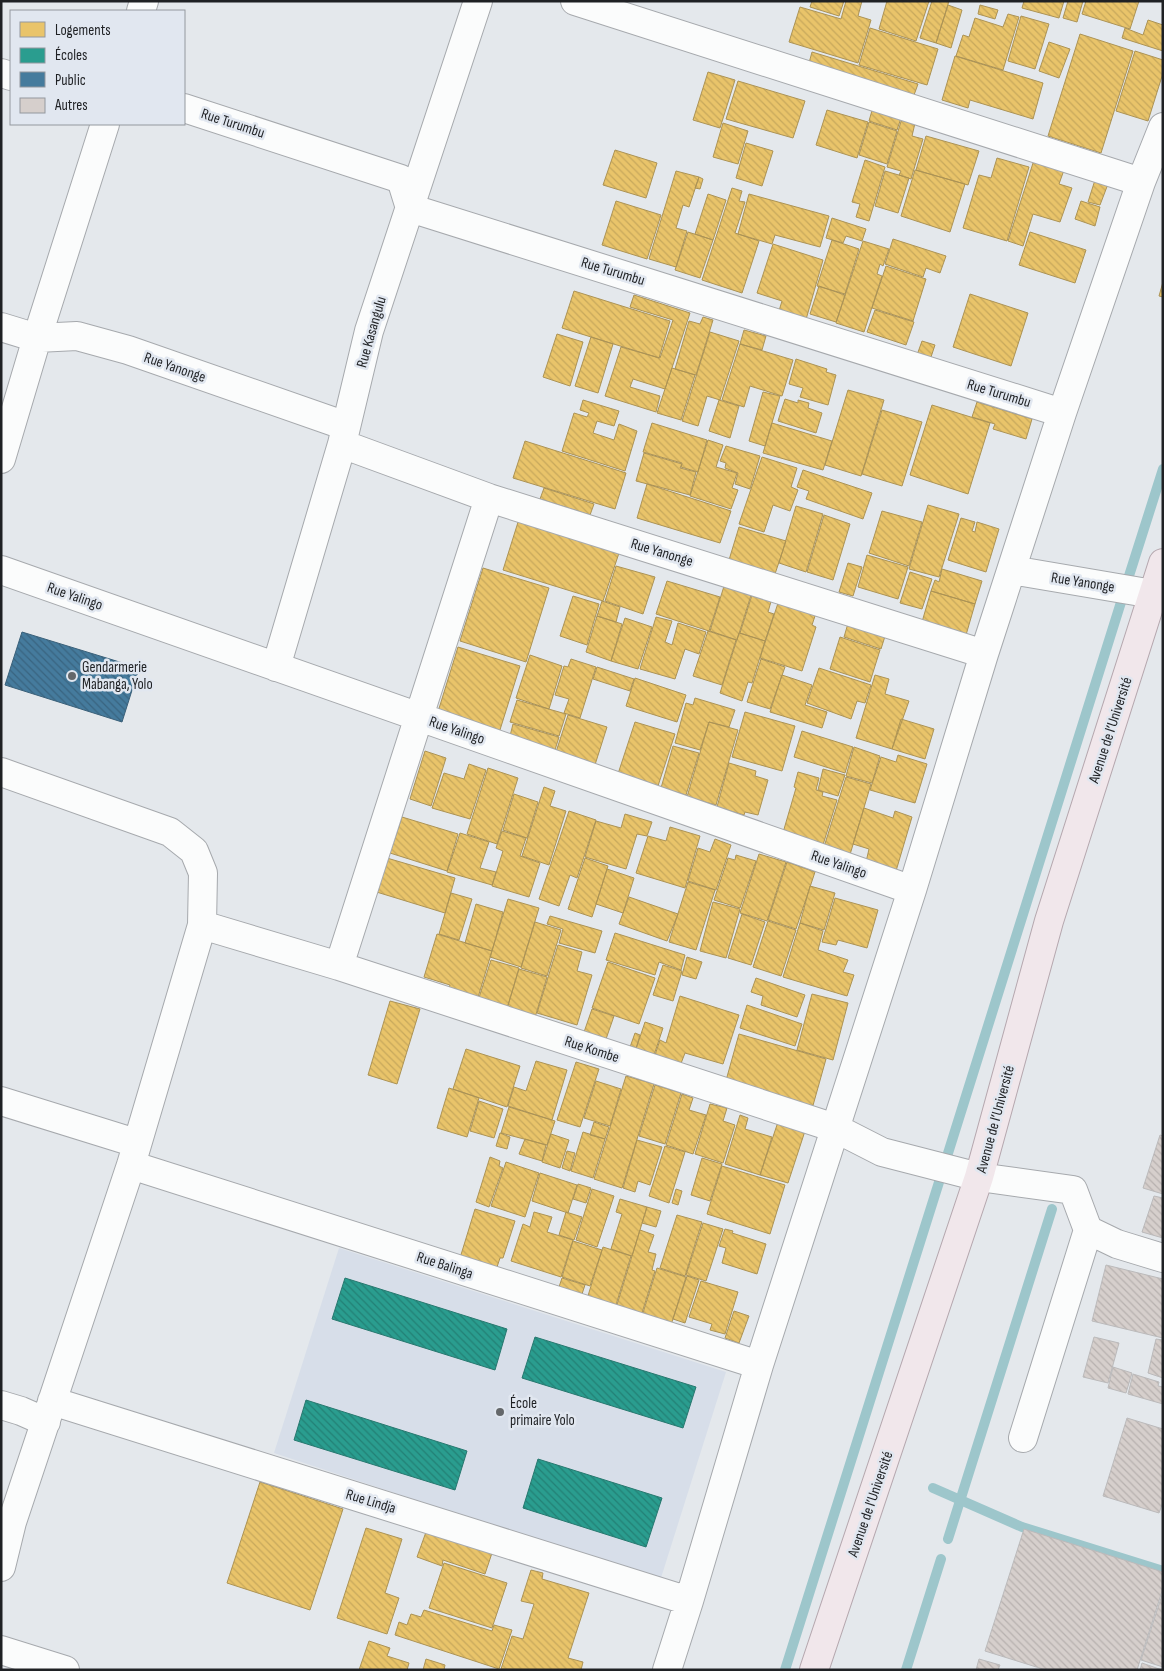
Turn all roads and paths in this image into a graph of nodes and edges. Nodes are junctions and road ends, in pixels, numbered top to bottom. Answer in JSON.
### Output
{"nodes":[{"id":1,"x":478,"y":1,"type":"edge"},
{"id":2,"x":575,"y":1,"type":"edge"},
{"id":3,"x":185,"y":108,"type":"edge"},
{"id":4,"x":105,"y":125,"type":"edge"},
{"id":5,"x":1163,"y":127,"type":"edge"},
{"id":6,"x":1141,"y":182,"type":"junction"},
{"id":7,"x":410,"y":208,"type":"junction"},
{"id":8,"x":1,"y":327,"type":"edge"},
{"id":9,"x":37,"y":338,"type":"junction"},
{"id":10,"x":1062,"y":413,"type":"junction"},
{"id":11,"x":344,"y":435,"type":"junction"},
{"id":12,"x":1,"y":459,"type":"edge"},
{"id":13,"x":489,"y":498,"type":"junction"},
{"id":14,"x":1163,"y":563,"type":"edge"},
{"id":15,"x":1,"y":570,"type":"edge"},
{"id":16,"x":1012,"y":570,"type":"junction"},
{"id":17,"x":1153,"y":594,"type":"junction"},
{"id":18,"x":984,"y":654,"type":"junction"},
{"id":19,"x":276,"y":666,"type":"junction"},
{"id":20,"x":419,"y":717,"type":"junction"},
{"id":21,"x":1,"y":772,"type":"edge"},
{"id":22,"x":912,"y":890,"type":"junction"},
{"id":23,"x":202,"y":925,"type":"junction"},
{"id":24,"x":339,"y":966,"type":"junction"},
{"id":25,"x":1,"y":1101,"type":"edge"},
{"id":26,"x":835,"y":1128,"type":"junction"},
{"id":27,"x":134,"y":1154,"type":"junction"},
{"id":28,"x":979,"y":1177,"type":"junction"},
{"id":29,"x":1088,"y":1230,"type":"junction"},
{"id":30,"x":1163,"y":1258,"type":"edge"},
{"id":31,"x":759,"y":1364,"type":"junction"},
{"id":32,"x":1,"y":1405,"type":"edge"},
{"id":33,"x":49,"y":1412,"type":"junction"},
{"id":34,"x":1023,"y":1438,"type":"dead end"},
{"id":35,"x":1,"y":1567,"type":"edge"},
{"id":36,"x":689,"y":1601,"type":"junction"},
{"id":37,"x":1,"y":1650,"type":"edge"},
{"id":38,"x":65,"y":1670,"type":"edge"},
{"id":39,"x":667,"y":1670,"type":"edge"},
{"id":40,"x":814,"y":1670,"type":"edge"}],
"edges":[{"from":1,"to":7,"type":"street","name":"Rue Kasangulu"},
{"from":2,"to":6,"type":"street"},
{"from":3,"to":7,"type":"street","name":"Rue Turumbu"},
{"from":4,"to":9,"type":"street"},
{"from":5,"to":6,"type":"street"},
{"from":6,"to":10,"type":"street"},
{"from":7,"to":10,"type":"street","name":"Rue Turumbu"},
{"from":7,"to":11,"type":"street","name":"Rue Kasangulu"},
{"from":8,"to":9,"type":"street","name":"Rue Yanonge"},
{"from":9,"to":11,"type":"street","name":"Rue Yanonge"},
{"from":9,"to":12,"type":"street"},
{"from":10,"to":16,"type":"street"},
{"from":11,"to":13,"type":"street","name":"Rue Yanonge"},
{"from":11,"to":19,"type":"street","name":"Rue Kasangulu"},
{"from":13,"to":18,"type":"street","name":"Rue Yanonge"},
{"from":13,"to":20,"type":"street"},
{"from":14,"to":17,"type":"main road","name":"Avenue de l’Université"},
{"from":15,"to":19,"type":"street","name":"Rue Yalingo"},
{"from":16,"to":17,"type":"street","name":"Rue Yanonge"},
{"from":16,"to":18,"type":"street"},
{"from":17,"to":28,"type":"main road","name":"Avenue de l’Université"},
{"from":18,"to":22,"type":"street"},
{"from":19,"to":20,"type":"street","name":"Rue Yalingo"},
{"from":20,"to":22,"type":"street","name":"Rue Yalingo"},
{"from":20,"to":24,"type":"street"},
{"from":21,"to":23,"type":"street"},
{"from":22,"to":26,"type":"street"},
{"from":23,"to":24,"type":"street","name":"Rue Kombe"},
{"from":23,"to":27,"type":"street"},
{"from":24,"to":26,"type":"street","name":"Rue Kombe"},
{"from":25,"to":27,"type":"street","name":"Rue Balinga"},
{"from":26,"to":28,"type":"street","name":"Rue Kombe"},
{"from":26,"to":31,"type":"street"},
{"from":27,"to":31,"type":"street","name":"Rue Balinga"},
{"from":27,"to":33,"type":"street"},
{"from":28,"to":29,"type":"street","name":"Rue Kombe"},
{"from":28,"to":40,"type":"main road","name":"Avenue de l’Université"},
{"from":29,"to":30,"type":"street"},
{"from":29,"to":34,"type":"street"},
{"from":31,"to":36,"type":"street"},
{"from":32,"to":33,"type":"street","name":"Rue Lindja"},
{"from":33,"to":35,"type":"street"},
{"from":33,"to":36,"type":"street","name":"Rue Lindja"},
{"from":36,"to":39,"type":"street"},
{"from":37,"to":38,"type":"street"}]}
